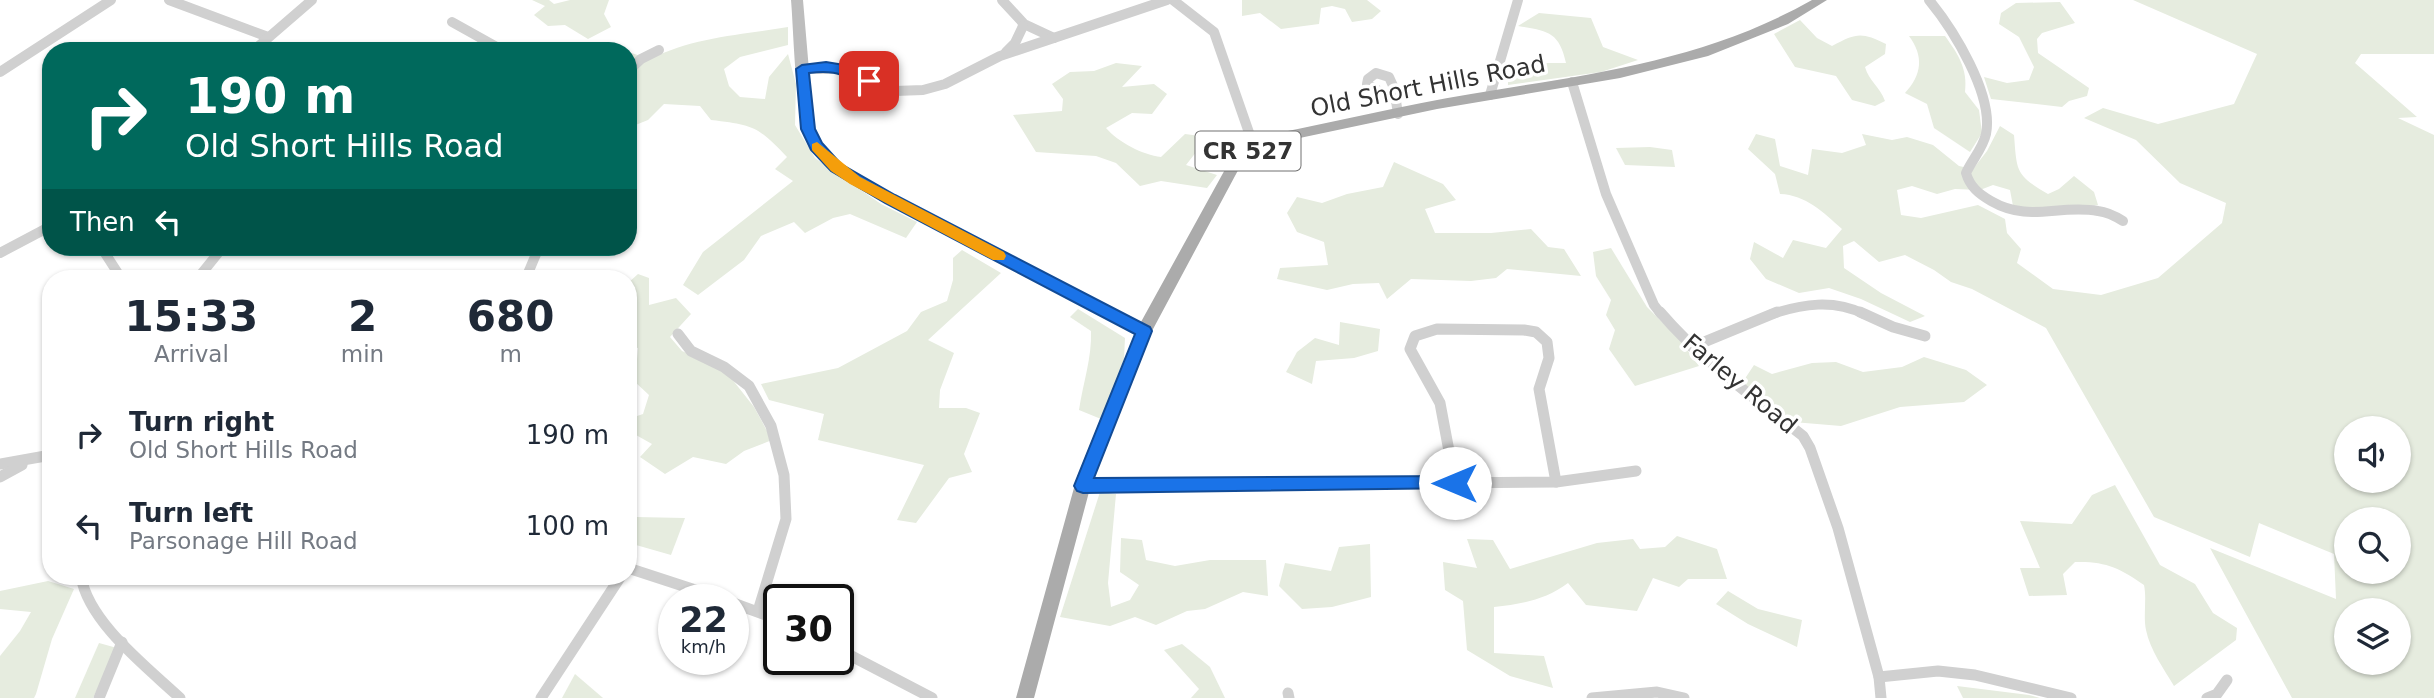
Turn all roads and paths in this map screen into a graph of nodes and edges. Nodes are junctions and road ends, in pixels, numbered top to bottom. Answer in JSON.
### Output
{"nodes":[{"id":1,"x":111,"y":0,"type":"edge"},
{"id":2,"x":169,"y":0,"type":"edge"},
{"id":3,"x":312,"y":0,"type":"edge"},
{"id":4,"x":797,"y":0,"type":"edge"},
{"id":5,"x":1002,"y":0,"type":"edge"},
{"id":6,"x":1167,"y":0,"type":"edge"},
{"id":7,"x":1173,"y":0,"type":"edge"},
{"id":8,"x":1518,"y":0,"type":"edge"},
{"id":9,"x":1929,"y":0,"type":"edge"},
{"id":10,"x":1814,"y":2,"type":"edge"},
{"id":11,"x":452,"y":22,"type":"dead end"},
{"id":12,"x":1023,"y":26,"type":"junction"},
{"id":13,"x":268,"y":37,"type":"junction"},
{"id":14,"x":1054,"y":38,"type":"junction"},
{"id":15,"x":46,"y":42,"type":"edge"},
{"id":16,"x":263,"y":42,"type":"edge"},
{"id":17,"x":488,"y":42,"type":"edge"},
{"id":18,"x":42,"y":45,"type":"edge"},
{"id":19,"x":659,"y":50,"type":"dead end"},
{"id":20,"x":1000,"y":56,"type":"junction"},
{"id":21,"x":637,"y":63,"type":"edge"},
{"id":22,"x":802,"y":69,"type":"junction"},
{"id":23,"x":0,"y":72,"type":"edge"},
{"id":24,"x":1572,"y":82,"type":"junction"},
{"id":25,"x":1490,"y":95,"type":"junction"},
{"id":26,"x":1254,"y":147,"type":"junction"},
{"id":27,"x":2123,"y":221,"type":"dead end"},
{"id":28,"x":42,"y":231,"type":"edge"},
{"id":29,"x":0,"y":253,"type":"edge"},
{"id":30,"x":215,"y":256,"type":"edge"},
{"id":31,"x":204,"y":270,"type":"edge"},
{"id":32,"x":1144,"y":331,"type":"junction"},
{"id":33,"x":678,"y":334,"type":"dead end"},
{"id":34,"x":1924,"y":336,"type":"dead end"},
{"id":35,"x":1692,"y":347,"type":"junction"},
{"id":36,"x":42,"y":457,"type":"edge"},
{"id":37,"x":42,"y":458,"type":"edge"},
{"id":38,"x":0,"y":464,"type":"edge"},
{"id":39,"x":1636,"y":471,"type":"dead end"},
{"id":40,"x":0,"y":477,"type":"edge"},
{"id":41,"x":1556,"y":482,"type":"junction"},
{"id":42,"x":1455,"y":483,"type":"junction"},
{"id":43,"x":1083,"y":486,"type":"junction"},
{"id":44,"x":637,"y":571,"type":"edge"},
{"id":45,"x":677,"y":584,"type":"edge"},
{"id":46,"x":81,"y":585,"type":"edge"},
{"id":47,"x":615,"y":585,"type":"edge"},
{"id":48,"x":749,"y":608,"type":"edge"},
{"id":49,"x":758,"y":611,"type":"junction"},
{"id":50,"x":763,"y":613,"type":"edge"},
{"id":51,"x":122,"y":642,"type":"junction"},
{"id":52,"x":854,"y":657,"type":"edge"},
{"id":53,"x":1879,"y":677,"type":"junction"},
{"id":54,"x":2227,"y":680,"type":"dead end"},
{"id":55,"x":99,"y":698,"type":"edge"},
{"id":56,"x":180,"y":698,"type":"edge"},
{"id":57,"x":541,"y":698,"type":"edge"},
{"id":58,"x":932,"y":698,"type":"edge"},
{"id":59,"x":1025,"y":698,"type":"edge"},
{"id":60,"x":1592,"y":698,"type":"edge"},
{"id":61,"x":1684,"y":698,"type":"edge"},
{"id":62,"x":1881,"y":698,"type":"edge"},
{"id":63,"x":2071,"y":698,"type":"edge"},
{"id":64,"x":2207,"y":698,"type":"edge"}],
"edges":[{"from":1,"to":15,"type":"street"},
{"from":2,"to":13,"type":"street"},
{"from":3,"to":13,"type":"street"},
{"from":4,"to":22,"type":"street"},
{"from":5,"to":12,"type":"street"},
{"from":6,"to":14,"type":"street"},
{"from":7,"to":26,"type":"street"},
{"from":8,"to":25,"type":"street"},
{"from":9,"to":27,"type":"street"},
{"from":10,"to":24,"type":"main road","name":"Old Short Hills Road","number":"CR 527"},
{"from":11,"to":17,"type":"street"},
{"from":12,"to":14,"type":"street"},
{"from":12,"to":20,"type":"street"},
{"from":13,"to":16,"type":"street"},
{"from":14,"to":20,"type":"street"},
{"from":18,"to":23,"type":"street"},
{"from":19,"to":21,"type":"street"},
{"from":20,"to":22,"type":"street"},
{"from":22,"to":32,"type":"street"},
{"from":24,"to":25,"type":"main road","name":"Old Short Hills Road","number":"CR 527"},
{"from":24,"to":35,"type":"street","name":"Farley Road"},
{"from":25,"to":26,"type":"main road","name":"Old Short Hills Road","number":"CR 527"},
{"from":26,"to":32,"type":"main road","name":"Old Short Hills Road","number":"CR 527"},
{"from":28,"to":29,"type":"street"},
{"from":30,"to":31,"type":"street"},
{"from":32,"to":43,"type":"main road","name":"Old Short Hills Road","number":"CR 527"},
{"from":33,"to":49,"type":"street"},
{"from":34,"to":35,"type":"street"},
{"from":35,"to":53,"type":"street","name":"Farley Road"},
{"from":36,"to":38,"type":"street"},
{"from":37,"to":40,"type":"street"},
{"from":39,"to":41,"type":"street"},
{"from":41,"to":42,"type":"street"},
{"from":41,"to":42,"type":"street"},
{"from":42,"to":43,"type":"street"},
{"from":43,"to":59,"type":"main road","name":"Old Short Hills Road","number":"CR 527"},
{"from":44,"to":45,"type":"street"},
{"from":46,"to":51,"type":"street"},
{"from":47,"to":57,"type":"street"},
{"from":48,"to":49,"type":"street"},
{"from":49,"to":50,"type":"street"},
{"from":51,"to":55,"type":"street"},
{"from":51,"to":56,"type":"street"},
{"from":52,"to":58,"type":"street"},
{"from":53,"to":62,"type":"street","name":"Farley Road"},
{"from":53,"to":63,"type":"street"},
{"from":54,"to":64,"type":"street"},
{"from":60,"to":61,"type":"street"}]}
